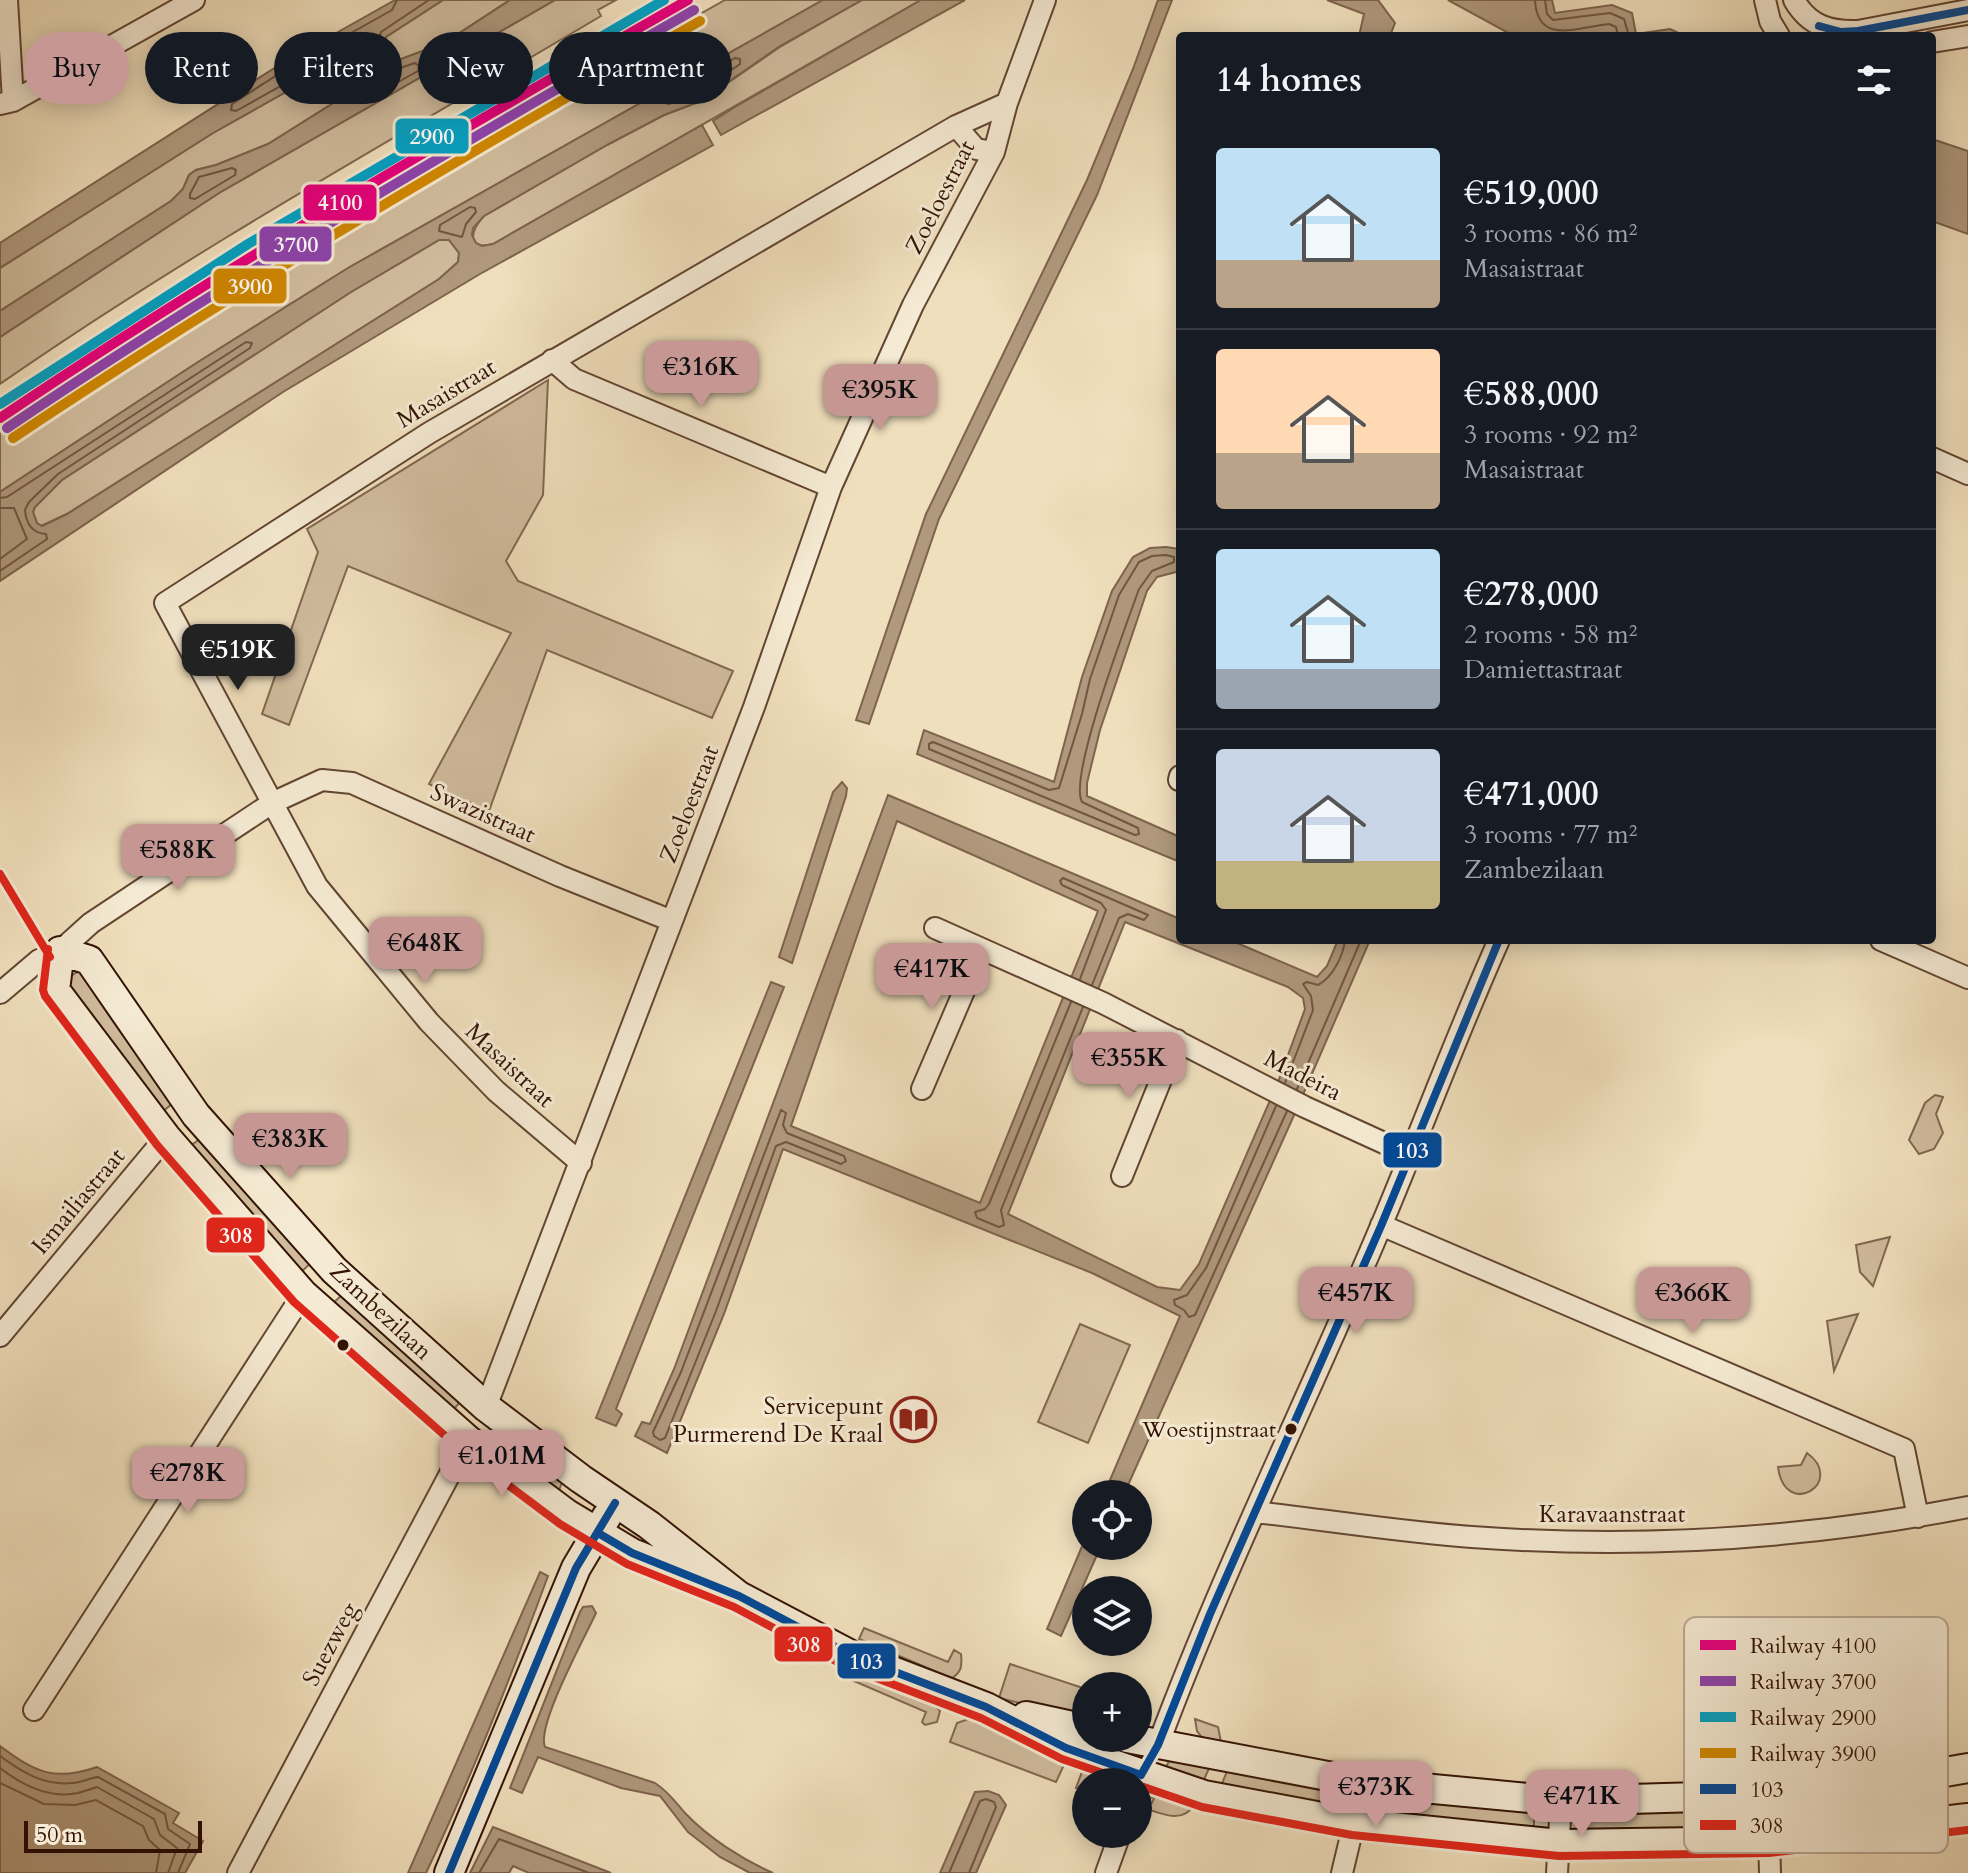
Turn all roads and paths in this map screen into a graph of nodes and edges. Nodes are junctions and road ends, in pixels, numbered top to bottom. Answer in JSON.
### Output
{"nodes":[{"id":1,"x":7,"y":0,"type":"edge"},
{"id":2,"x":194,"y":0,"type":"edge"},
{"id":3,"x":1045,"y":0,"type":"edge"},
{"id":4,"x":1765,"y":0,"type":"edge"},
{"id":5,"x":1794,"y":0,"type":"edge"},
{"id":6,"x":1968,"y":10,"type":"edge"},
{"id":7,"x":1926,"y":27,"type":"edge"},
{"id":8,"x":1817,"y":31,"type":"edge"},
{"id":9,"x":1777,"y":32,"type":"edge"},
{"id":10,"x":1968,"y":36,"type":"edge"},
{"id":11,"x":1936,"y":41,"type":"edge"},
{"id":12,"x":6,"y":103,"type":"edge"},
{"id":13,"x":1007,"y":103,"type":"junction"},
{"id":14,"x":956,"y":126,"type":"junction"},
{"id":15,"x":994,"y":152,"type":"junction"},
{"id":16,"x":552,"y":360,"type":"junction"},
{"id":17,"x":1936,"y":460,"type":"edge"},
{"id":18,"x":1968,"y":474,"type":"edge"},
{"id":19,"x":831,"y":487,"type":"junction"},
{"id":20,"x":272,"y":803,"type":"junction"},
{"id":21,"x":672,"y":921,"type":"junction"},
{"id":22,"x":935,"y":928,"type":"dead end"},
{"id":23,"x":1497,"y":944,"type":"edge"},
{"id":24,"x":1890,"y":944,"type":"edge"},
{"id":25,"x":982,"y":949,"type":"junction"},
{"id":26,"x":60,"y":951,"type":"junction"},
{"id":27,"x":1968,"y":978,"type":"edge"},
{"id":28,"x":0,"y":993,"type":"edge"},
{"id":29,"x":1177,"y":1040,"type":"junction"},
{"id":30,"x":922,"y":1089,"type":"dead end"},
{"id":31,"x":196,"y":1115,"type":"junction"},
{"id":32,"x":166,"y":1137,"type":"junction"},
{"id":33,"x":1408,"y":1154,"type":"junction"},
{"id":34,"x":581,"y":1163,"type":"junction"},
{"id":35,"x":1122,"y":1176,"type":"dead end"},
{"id":36,"x":1381,"y":1225,"type":"junction"},
{"id":37,"x":334,"y":1270,"type":"junction"},
{"id":38,"x":303,"y":1294,"type":"junction"},
{"id":39,"x":0,"y":1336,"type":"edge"},
{"id":40,"x":486,"y":1407,"type":"junction"},
{"id":41,"x":468,"y":1440,"type":"junction"},
{"id":42,"x":615,"y":1503,"type":"junction"},
{"id":43,"x":1968,"y":1507,"type":"edge"},
{"id":44,"x":1255,"y":1512,"type":"junction"},
{"id":45,"x":1918,"y":1517,"type":"junction"},
{"id":46,"x":598,"y":1533,"type":"junction"},
{"id":47,"x":739,"y":1596,"type":"junction"},
{"id":48,"x":986,"y":1707,"type":"junction"},
{"id":49,"x":34,"y":1710,"type":"dead end"},
{"id":50,"x":1072,"y":1726,"type":"edge"},
{"id":51,"x":1152,"y":1744,"type":"edge"},
{"id":52,"x":1158,"y":1745,"type":"junction"},
{"id":53,"x":1114,"y":1768,"type":"edge"},
{"id":54,"x":1146,"y":1768,"type":"edge"},
{"id":55,"x":1152,"y":1782,"type":"edge"},
{"id":56,"x":1359,"y":1782,"type":"junction"},
{"id":57,"x":1684,"y":1797,"type":"edge"},
{"id":58,"x":1561,"y":1801,"type":"junction"},
{"id":59,"x":1968,"y":1818,"type":"edge"},
{"id":60,"x":1948,"y":1820,"type":"edge"},
{"id":61,"x":1354,"y":1823,"type":"junction"},
{"id":62,"x":1684,"y":1842,"type":"edge"},
{"id":63,"x":1560,"y":1844,"type":"junction"},
{"id":64,"x":1115,"y":1848,"type":"edge"},
{"id":65,"x":1769,"y":1853,"type":"edge"},
{"id":66,"x":238,"y":1873,"type":"edge"},
{"id":67,"x":449,"y":1873,"type":"edge"},
{"id":68,"x":1106,"y":1873,"type":"edge"},
{"id":69,"x":1342,"y":1873,"type":"edge"},
{"id":70,"x":1557,"y":1873,"type":"edge"},
{"id":71,"x":1770,"y":1873,"type":"edge"}],
"edges":[{"from":1,"to":12,"type":"street"},
{"from":2,"to":12,"type":"street"},
{"from":3,"to":13,"type":"street"},
{"from":4,"to":9,"type":"street"},
{"from":5,"to":8,"type":"street"},
{"from":6,"to":7,"type":"street"},
{"from":7,"to":8,"type":"street"},
{"from":10,"to":11,"type":"street"},
{"from":13,"to":14,"type":"street","name":"Masaistraat"},
{"from":13,"to":15,"type":"street","name":"Zoeloestraat"},
{"from":14,"to":15,"type":"street"},
{"from":14,"to":16,"type":"street","name":"Masaistraat"},
{"from":15,"to":19,"type":"street","name":"Zoeloestraat"},
{"from":16,"to":19,"type":"street"},
{"from":16,"to":20,"type":"street","name":"Masaistraat"},
{"from":17,"to":18,"type":"street"},
{"from":19,"to":21,"type":"street","name":"Zoeloestraat"},
{"from":20,"to":21,"type":"street","name":"Swazistraat"},
{"from":20,"to":26,"type":"street"},
{"from":20,"to":34,"type":"street","name":"Masaistraat"},
{"from":21,"to":34,"type":"street","name":"Zoeloestraat"},
{"from":22,"to":25,"type":"street","name":"Madeira"},
{"from":23,"to":33,"type":"street"},
{"from":24,"to":27,"type":"street"},
{"from":25,"to":29,"type":"street","name":"Madeira"},
{"from":25,"to":30,"type":"street"},
{"from":26,"to":28,"type":"street"},
{"from":26,"to":31,"type":"street","name":"Zambezilaan"},
{"from":26,"to":32,"type":"street","name":"Zambezilaan"},
{"from":29,"to":33,"type":"street","name":"Madeira"},
{"from":29,"to":35,"type":"street"},
{"from":31,"to":32,"type":"street"},
{"from":31,"to":37,"type":"street","name":"Zambezilaan"},
{"from":32,"to":38,"type":"street","name":"Zambezilaan"},
{"from":32,"to":39,"type":"street","name":"Ismailiastraat"},
{"from":33,"to":36,"type":"street"},
{"from":34,"to":40,"type":"street","name":"Zoeloestraat"},
{"from":36,"to":44,"type":"street"},
{"from":36,"to":45,"type":"street"},
{"from":37,"to":38,"type":"street"},
{"from":37,"to":40,"type":"street","name":"Zambezilaan"},
{"from":38,"to":41,"type":"street","name":"Zambezilaan"},
{"from":38,"to":49,"type":"street"},
{"from":40,"to":41,"type":"street"},
{"from":40,"to":42,"type":"street","name":"Zambezilaan"},
{"from":41,"to":46,"type":"street","name":"Zambezilaan"},
{"from":41,"to":66,"type":"street","name":"Suezweg"},
{"from":42,"to":46,"type":"street"},
{"from":42,"to":47,"type":"street","name":"Zambezilaan"},
{"from":43,"to":45,"type":"street","name":"Karavaanstraat"},
{"from":44,"to":45,"type":"street","name":"Karavaanstraat"},
{"from":44,"to":52,"type":"street"},
{"from":46,"to":47,"type":"street","name":"Zambezilaan"},
{"from":46,"to":67,"type":"street"},
{"from":47,"to":48,"type":"street","name":"Zambezilaan"},
{"from":48,"to":50,"type":"street","name":"Zambezilaan"},
{"from":48,"to":53,"type":"street","name":"Zambezilaan"},
{"from":51,"to":52,"type":"street"},
{"from":52,"to":54,"type":"street"},
{"from":52,"to":56,"type":"street"},
{"from":55,"to":61,"type":"street","name":"Zambezilaan"},
{"from":56,"to":58,"type":"street"},
{"from":56,"to":61,"type":"street"},
{"from":57,"to":58,"type":"street"},
{"from":58,"to":63,"type":"street"},
{"from":59,"to":60,"type":"street","name":"Zambezilaan"},
{"from":61,"to":63,"type":"street","name":"Zambezilaan"},
{"from":61,"to":69,"type":"street"},
{"from":62,"to":63,"type":"street","name":"Zambezilaan"},
{"from":63,"to":70,"type":"street"},
{"from":64,"to":68,"type":"street"},
{"from":65,"to":71,"type":"street"}]}
